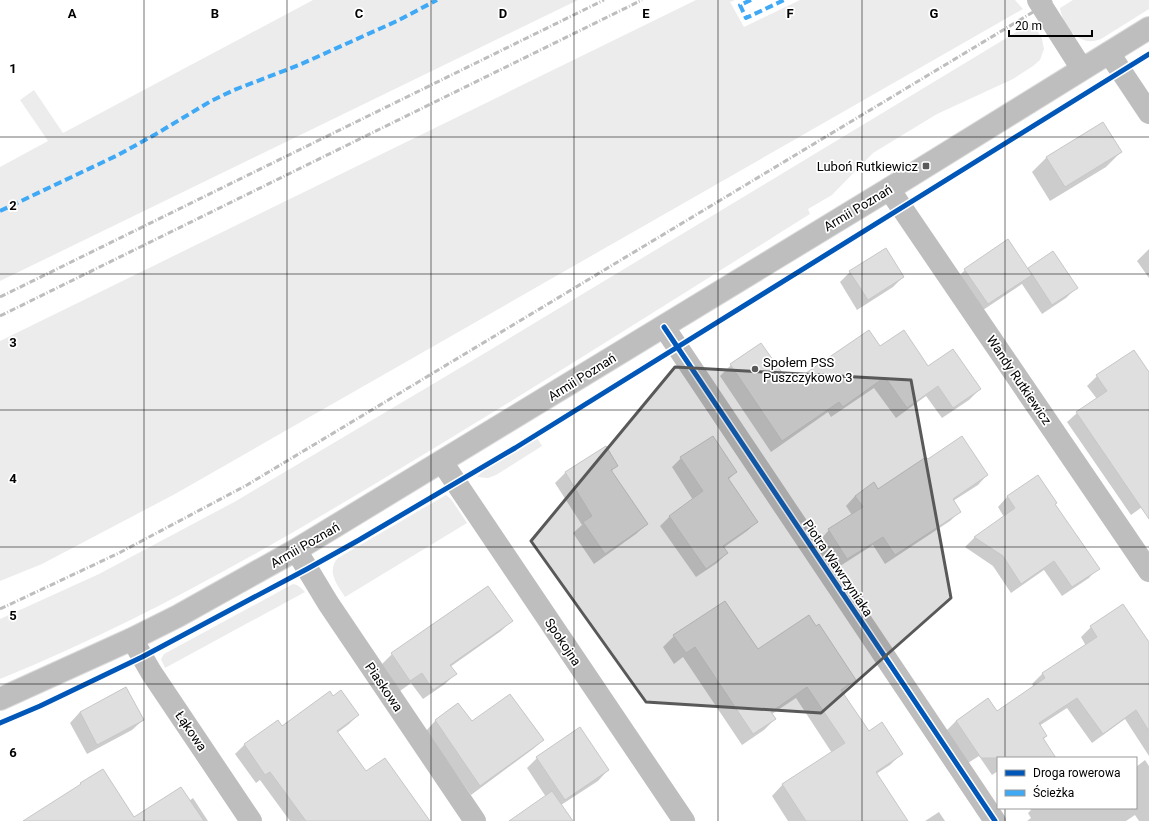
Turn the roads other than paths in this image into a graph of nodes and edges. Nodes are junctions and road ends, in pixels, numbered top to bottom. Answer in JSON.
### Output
{"nodes":[{"id":1,"x":1038,"y":0,"type":"edge"},
{"id":2,"x":1149,"y":28,"type":"edge"},
{"id":3,"x":1109,"y":53,"type":"junction"},
{"id":4,"x":1082,"y":69,"type":"junction"},
{"id":5,"x":1149,"y":113,"type":"edge"},
{"id":6,"x":889,"y":189,"type":"junction"},
{"id":7,"x":664,"y":327,"type":"junction"},
{"id":8,"x":442,"y":462,"type":"junction"},
{"id":9,"x":296,"y":550,"type":"junction"},
{"id":10,"x":1149,"y":571,"type":"edge"},
{"id":11,"x":132,"y":639,"type":"junction"},
{"id":12,"x":0,"y":699,"type":"edge"},
{"id":13,"x":251,"y":821,"type":"edge"},
{"id":14,"x":475,"y":821,"type":"edge"},
{"id":15,"x":684,"y":821,"type":"edge"},
{"id":16,"x":995,"y":821,"type":"edge"}],
"edges":[{"from":1,"to":4,"type":"street"},
{"from":2,"to":3,"type":"street","name":"Armii Poznań"},
{"from":3,"to":4,"type":"street","name":"Armii Poznań"},
{"from":3,"to":5,"type":"street"},
{"from":4,"to":6,"type":"street","name":"Armii Poznań"},
{"from":6,"to":7,"type":"street","name":"Armii Poznań"},
{"from":6,"to":10,"type":"street","name":"Wandy Rutkiewicz"},
{"from":7,"to":8,"type":"street","name":"Armii Poznań"},
{"from":7,"to":16,"type":"street","name":"Piotra Wawrzyniaka"},
{"from":8,"to":9,"type":"street","name":"Armii Poznań"},
{"from":8,"to":15,"type":"street","name":"Spokojna"},
{"from":9,"to":11,"type":"street","name":"Armii Poznań"},
{"from":9,"to":14,"type":"street","name":"Piaskowa"},
{"from":11,"to":12,"type":"street","name":"Armii Poznań"},
{"from":11,"to":13,"type":"street","name":"Łąkowa"}]}
